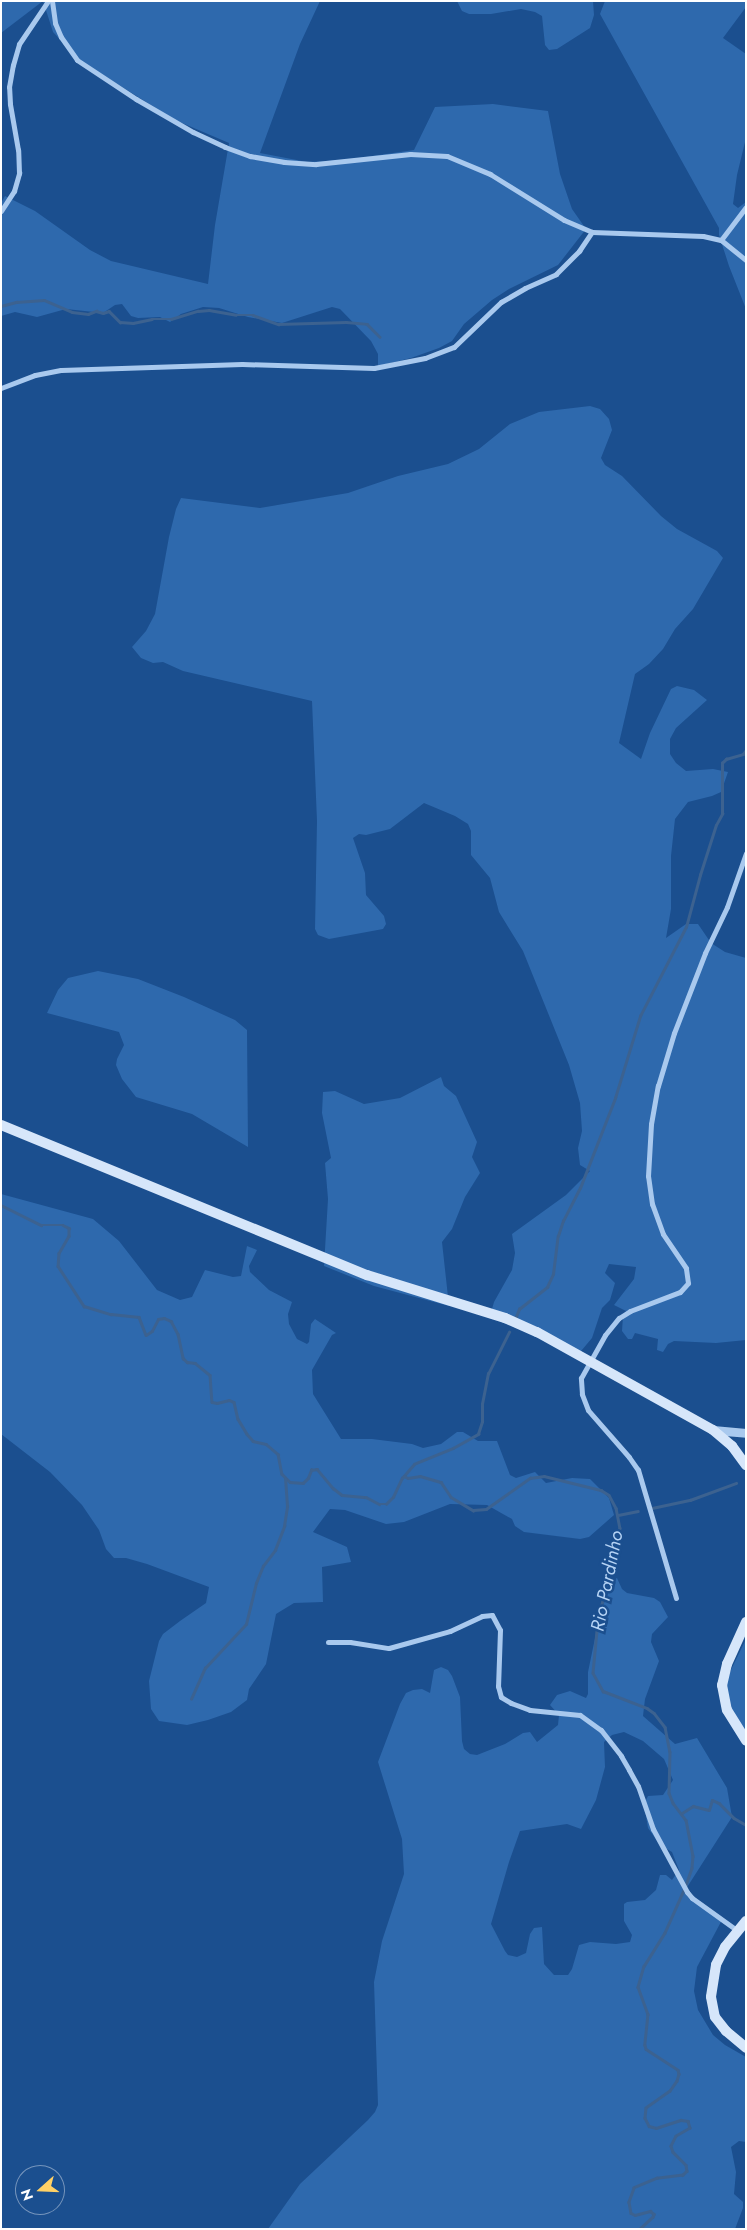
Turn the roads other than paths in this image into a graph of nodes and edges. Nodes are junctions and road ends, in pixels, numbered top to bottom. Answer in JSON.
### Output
{"nodes":[{"id":1,"x":48,"y":1,"type":"edge"},
{"id":2,"x":52,"y":1,"type":"edge"},
{"id":3,"x":746,"y":208,"type":"edge"},
{"id":4,"x":1,"y":211,"type":"edge"},
{"id":5,"x":592,"y":232,"type":"junction"},
{"id":6,"x":721,"y":240,"type":"junction"},
{"id":7,"x":746,"y":260,"type":"edge"},
{"id":8,"x":1,"y":388,"type":"edge"},
{"id":9,"x":746,"y":853,"type":"edge"},
{"id":10,"x":1,"y":1125,"type":"edge"},
{"id":11,"x":590,"y":1363,"type":"junction"},
{"id":12,"x":713,"y":1430,"type":"junction"},
{"id":13,"x":746,"y":1433,"type":"edge"},
{"id":14,"x":746,"y":1465,"type":"edge"},
{"id":15,"x":676,"y":1598,"type":"dead end"},
{"id":16,"x":746,"y":1622,"type":"edge"},
{"id":17,"x":328,"y":1642,"type":"dead end"},
{"id":18,"x":746,"y":1740,"type":"edge"},
{"id":19,"x":746,"y":1921,"type":"edge"},
{"id":20,"x":738,"y":1932,"type":"junction"},
{"id":21,"x":746,"y":2048,"type":"edge"}],
"edges":[{"from":1,"to":4,"type":"street"},
{"from":2,"to":5,"type":"street"},
{"from":3,"to":6,"type":"street"},
{"from":5,"to":6,"type":"street"},
{"from":5,"to":8,"type":"street"},
{"from":6,"to":7,"type":"street"},
{"from":9,"to":11,"type":"street"},
{"from":10,"to":11,"type":"main road"},
{"from":11,"to":12,"type":"main road"},
{"from":11,"to":15,"type":"street"},
{"from":12,"to":13,"type":"street"},
{"from":12,"to":14,"type":"main road"},
{"from":16,"to":18,"type":"main road"},
{"from":17,"to":20,"type":"street"},
{"from":19,"to":20,"type":"main road"},
{"from":20,"to":21,"type":"main road"}]}
